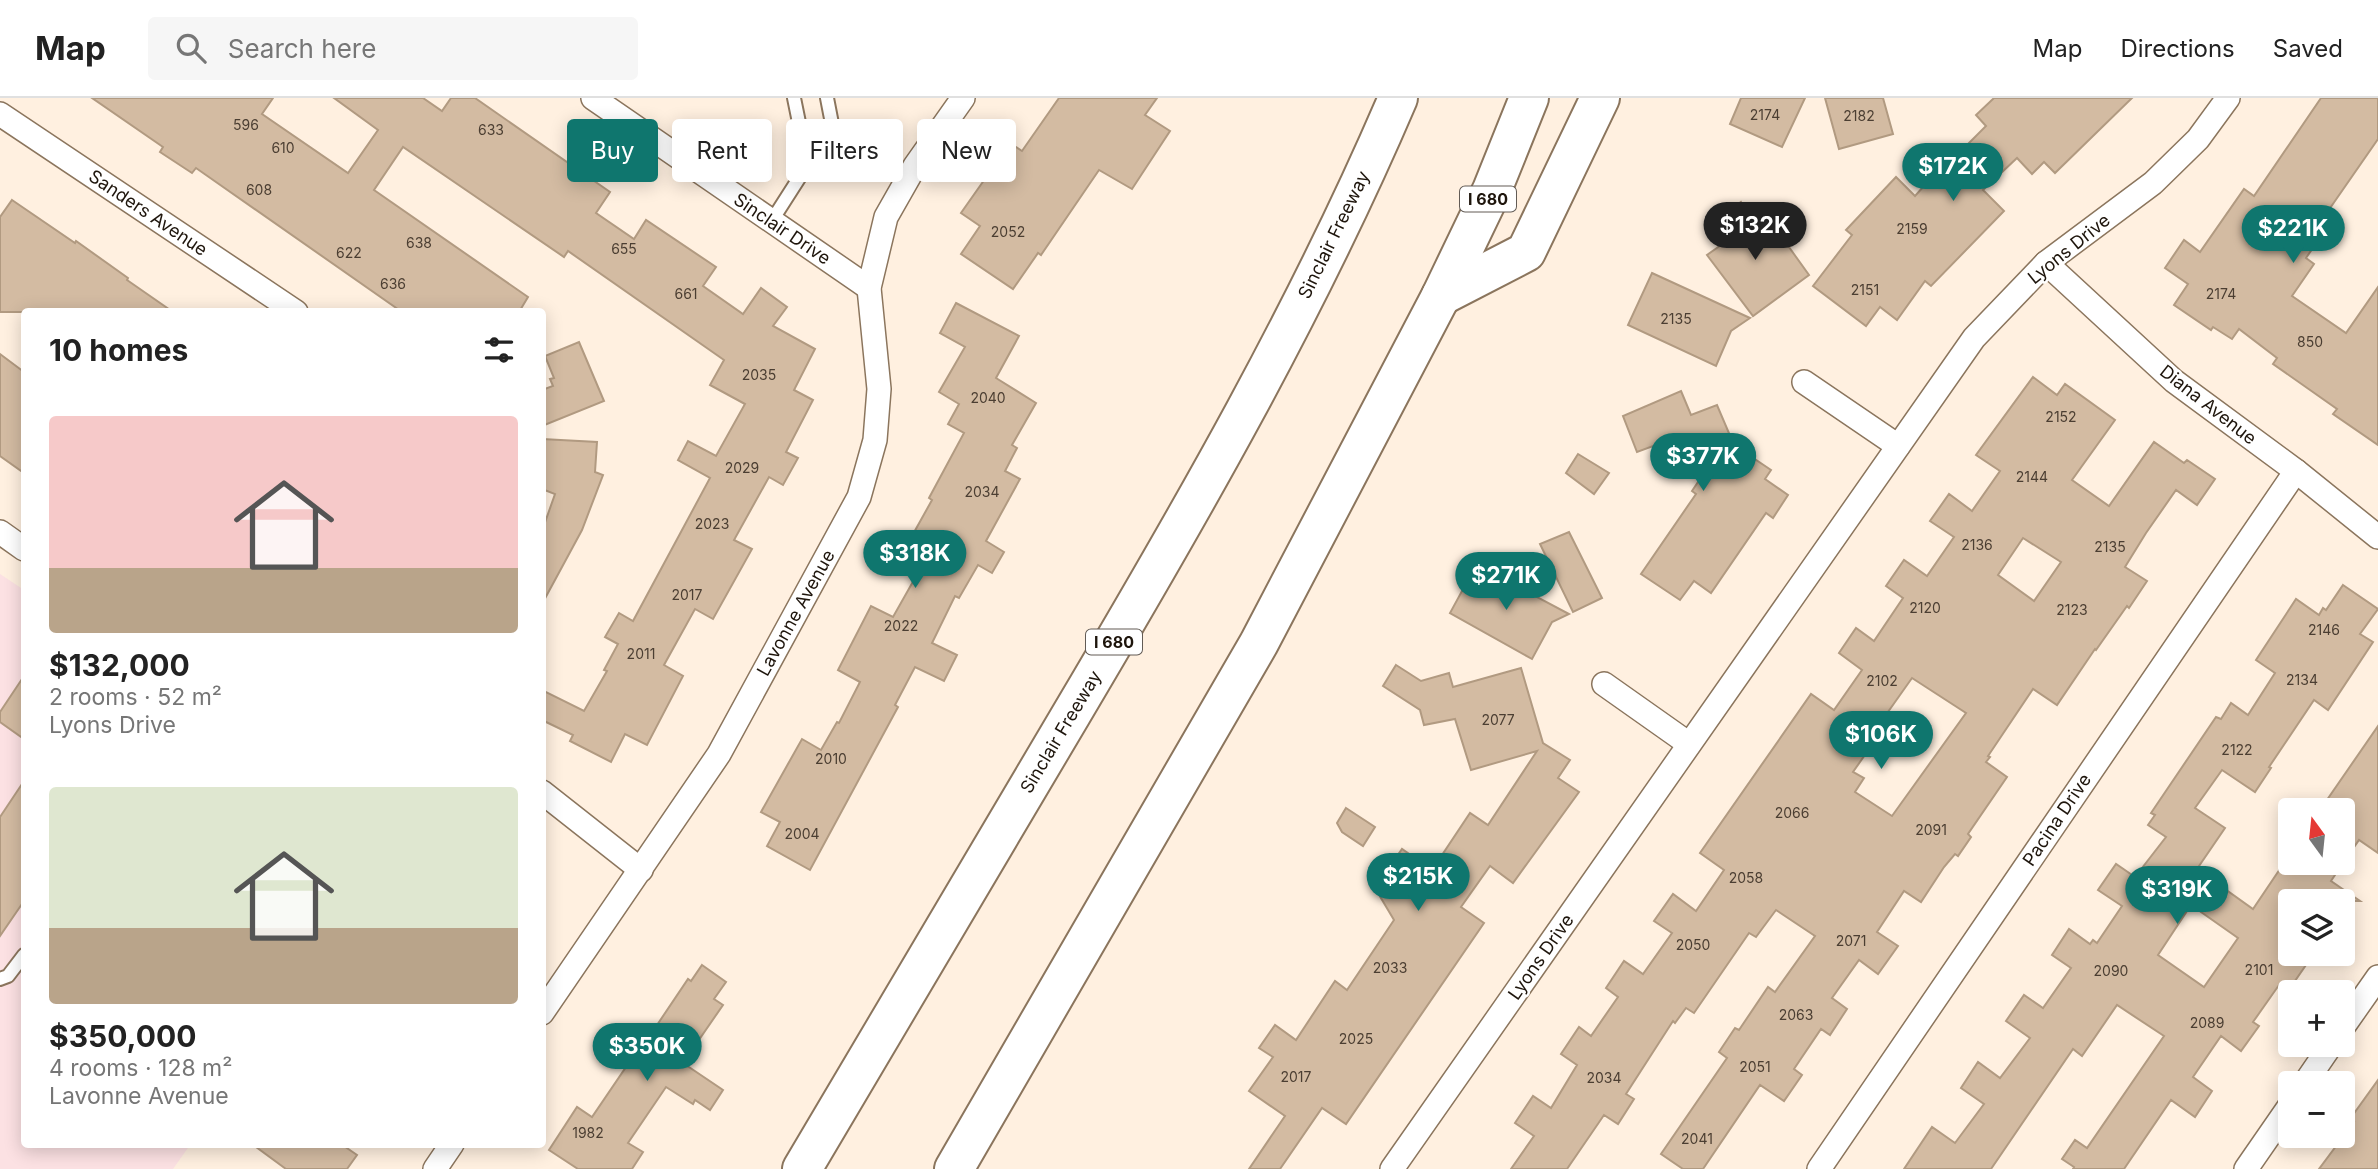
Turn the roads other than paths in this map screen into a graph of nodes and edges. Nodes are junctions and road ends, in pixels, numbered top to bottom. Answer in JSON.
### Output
{"nodes":[{"id":1,"x":593,"y":98,"type":"edge"},
{"id":2,"x":794,"y":98,"type":"edge"},
{"id":3,"x":827,"y":98,"type":"edge"},
{"id":4,"x":962,"y":98,"type":"edge"},
{"id":5,"x":1528,"y":98,"type":"edge"},
{"id":6,"x":1600,"y":98,"type":"edge"},
{"id":7,"x":2228,"y":98,"type":"edge"},
{"id":8,"x":1398,"y":99,"type":"edge"},
{"id":9,"x":0,"y":114,"type":"edge"},
{"id":10,"x":798,"y":119,"type":"edge"},
{"id":11,"x":831,"y":119,"type":"edge"},
{"id":12,"x":797,"y":182,"type":"edge"},
{"id":13,"x":771,"y":222,"type":"junction"},
{"id":14,"x":2046,"y":263,"type":"junction"},
{"id":15,"x":869,"y":288,"type":"junction"},
{"id":16,"x":1441,"y":296,"type":"junction"},
{"id":17,"x":290,"y":308,"type":"edge"},
{"id":18,"x":1804,"y":382,"type":"dead end"},
{"id":19,"x":1898,"y":446,"type":"junction"},
{"id":20,"x":2296,"y":471,"type":"junction"},
{"id":21,"x":0,"y":532,"type":"edge"},
{"id":22,"x":2378,"y":537,"type":"edge"},
{"id":23,"x":21,"y":547,"type":"edge"},
{"id":24,"x":1604,"y":684,"type":"dead end"},
{"id":25,"x":1689,"y":744,"type":"junction"},
{"id":26,"x":546,"y":795,"type":"edge"},
{"id":27,"x":640,"y":870,"type":"junction"},
{"id":28,"x":21,"y":959,"type":"edge"},
{"id":29,"x":0,"y":979,"type":"edge"},
{"id":30,"x":2377,"y":983,"type":"edge"},
{"id":31,"x":546,"y":1007,"type":"edge"},
{"id":32,"x":2355,"y":1011,"type":"edge"},
{"id":33,"x":2278,"y":1123,"type":"edge"},
{"id":34,"x":449,"y":1148,"type":"edge"},
{"id":35,"x":435,"y":1169,"type":"edge"},
{"id":36,"x":802,"y":1169,"type":"edge"},
{"id":37,"x":954,"y":1169,"type":"edge"},
{"id":38,"x":1392,"y":1169,"type":"edge"},
{"id":39,"x":1819,"y":1169,"type":"edge"},
{"id":40,"x":2246,"y":1169,"type":"edge"}],
"edges":[{"from":1,"to":13,"type":"street","name":"Sinclair Drive"},
{"from":2,"to":10,"type":"lane"},
{"from":3,"to":11,"type":"lane"},
{"from":4,"to":15,"type":"street","name":"Lavonne Avenue"},
{"from":5,"to":16,"type":"highway","number":"I 680"},
{"from":6,"to":16,"type":"highway"},
{"from":7,"to":14,"type":"street","name":"Lyons Drive"},
{"from":8,"to":36,"type":"highway","name":"Sinclair Freeway","number":"I 680"},
{"from":9,"to":17,"type":"street","name":"Sanders Avenue"},
{"from":12,"to":13,"type":"lane"},
{"from":13,"to":15,"type":"street","name":"Sinclair Drive"},
{"from":14,"to":19,"type":"street","name":"Lyons Drive"},
{"from":14,"to":20,"type":"street","name":"Diana Avenue"},
{"from":15,"to":27,"type":"street","name":"Lavonne Avenue"},
{"from":16,"to":37,"type":"highway","number":"I 680"},
{"from":18,"to":19,"type":"street"},
{"from":19,"to":25,"type":"street","name":"Lyons Drive"},
{"from":20,"to":22,"type":"street","name":"Diana Avenue"},
{"from":20,"to":39,"type":"street","name":"Pacina Drive"},
{"from":21,"to":23,"type":"street"},
{"from":24,"to":25,"type":"street"},
{"from":25,"to":38,"type":"street","name":"Lyons Drive"},
{"from":26,"to":27,"type":"street"},
{"from":27,"to":31,"type":"street","name":"Lavonne Avenue"},
{"from":28,"to":29,"type":"lane"},
{"from":30,"to":32,"type":"street"},
{"from":33,"to":40,"type":"street"},
{"from":34,"to":35,"type":"street"}]}
